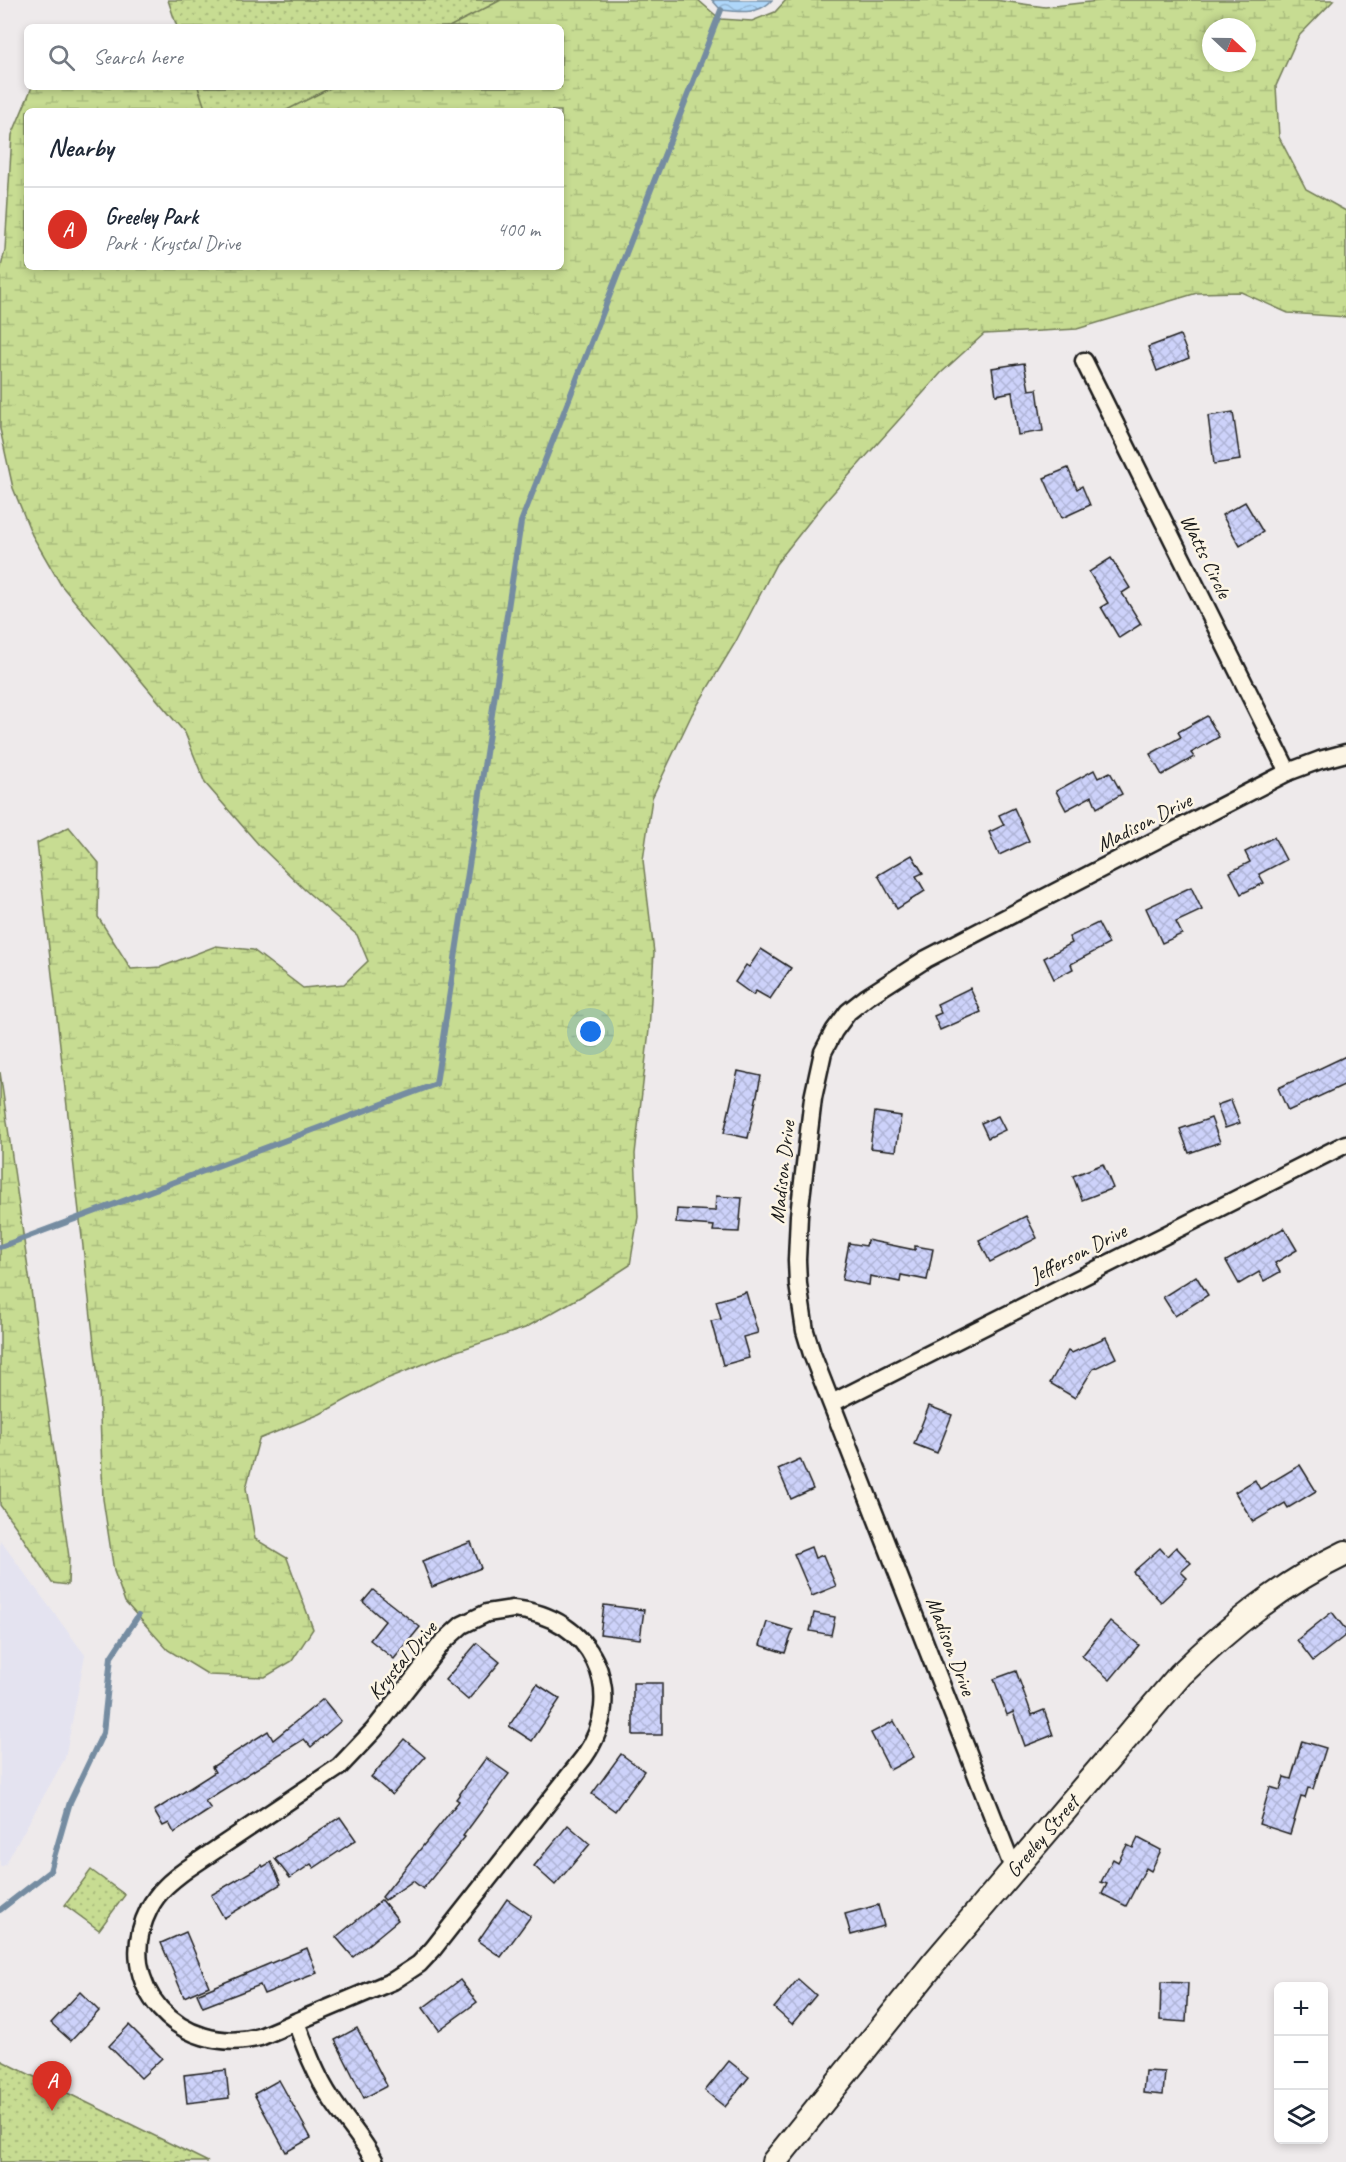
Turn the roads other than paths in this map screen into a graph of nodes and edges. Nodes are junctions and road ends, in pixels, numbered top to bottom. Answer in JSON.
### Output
{"nodes":[{"id":1,"x":1084,"y":361,"type":"dead end"},
{"id":2,"x":1346,"y":753,"type":"edge"},
{"id":3,"x":1288,"y":772,"type":"junction"},
{"id":4,"x":1346,"y":1144,"type":"edge"},
{"id":5,"x":832,"y":1403,"type":"junction"},
{"id":6,"x":1346,"y":1553,"type":"edge"},
{"id":7,"x":1013,"y":1868,"type":"junction"},
{"id":8,"x":296,"y":2022,"type":"junction"},
{"id":9,"x":375,"y":2162,"type":"edge"},
{"id":10,"x":774,"y":2162,"type":"edge"}],
"edges":[{"from":1,"to":3,"type":"street","name":"Watts Circle"},
{"from":2,"to":3,"type":"street","name":"Madison Drive"},
{"from":3,"to":5,"type":"street","name":"Madison Drive"},
{"from":4,"to":5,"type":"street","name":"Jefferson Drive"},
{"from":5,"to":7,"type":"street","name":"Madison Drive"},
{"from":6,"to":7,"type":"street","name":"Greeley Street"},
{"from":7,"to":10,"type":"street","name":"Greeley Street"},
{"from":8,"to":8,"type":"street","name":"Krystal Drive"},
{"from":8,"to":9,"type":"street"}]}
